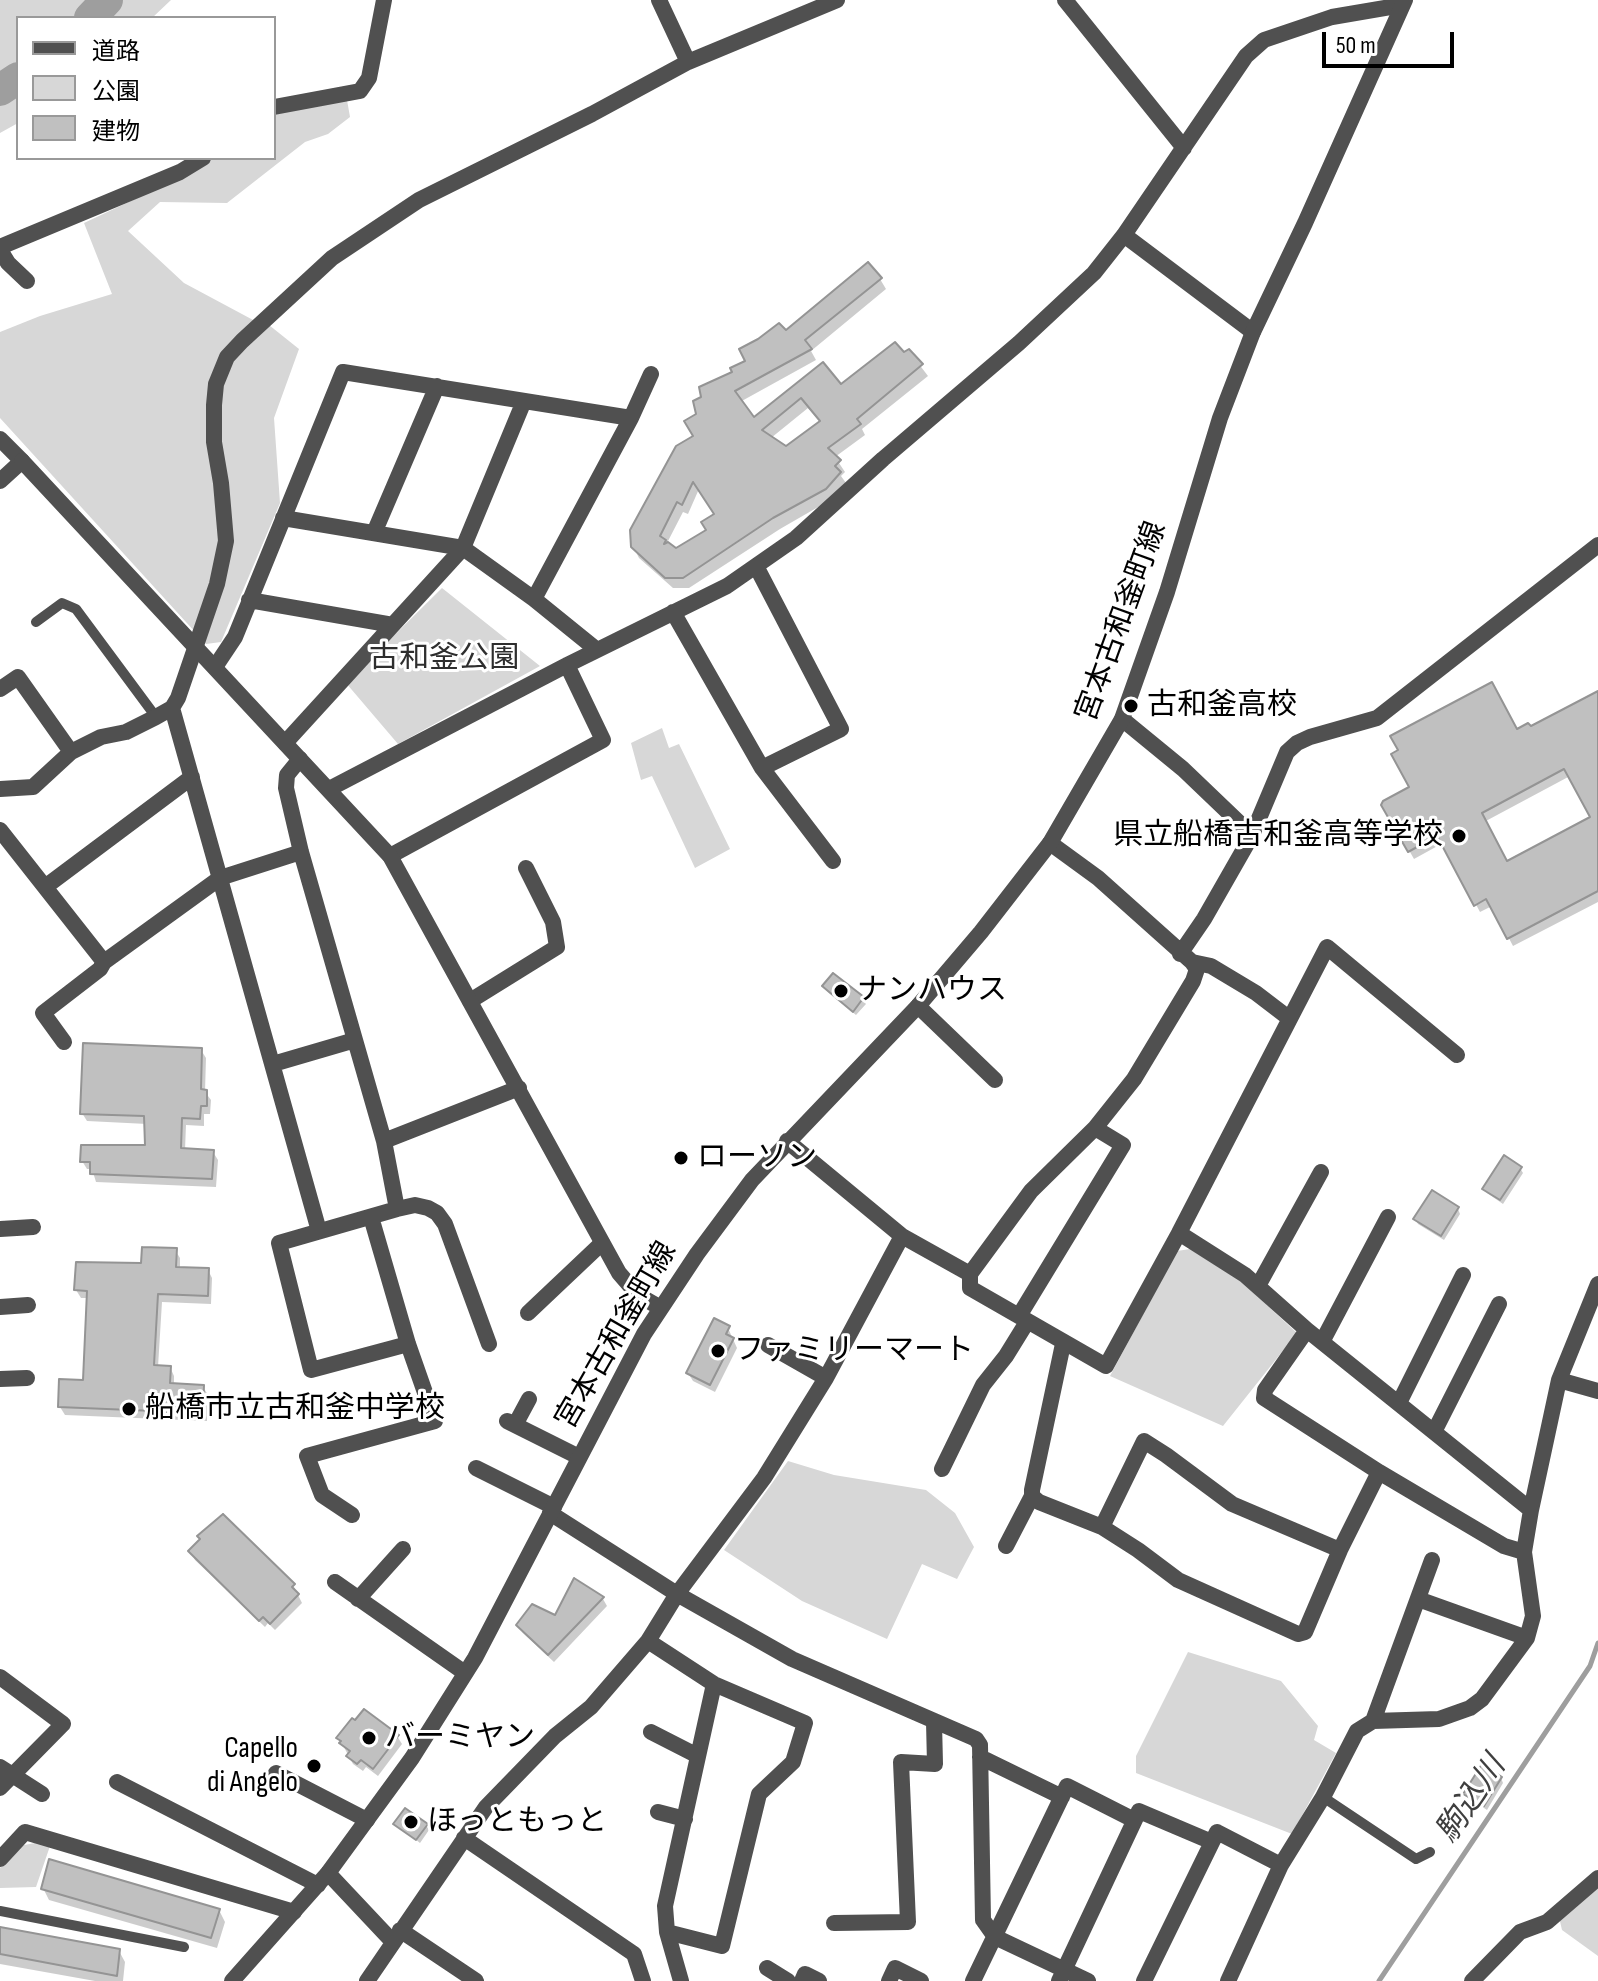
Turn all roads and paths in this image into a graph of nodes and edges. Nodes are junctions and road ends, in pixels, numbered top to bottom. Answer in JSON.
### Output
{"nodes":[{"id":1,"x":384,"y":0,"type":"edge"},
{"id":2,"x":659,"y":0,"type":"edge"},
{"id":3,"x":837,"y":0,"type":"edge"},
{"id":4,"x":1065,"y":0,"type":"edge"},
{"id":5,"x":1403,"y":3,"type":"edge"},
{"id":6,"x":688,"y":62,"type":"junction"},
{"id":7,"x":276,"y":107,"type":"edge"},
{"id":8,"x":1184,"y":148,"type":"junction"},
{"id":9,"x":200,"y":160,"type":"edge"},
{"id":10,"x":1124,"y":235,"type":"junction"},
{"id":11,"x":2,"y":258,"type":"edge"},
{"id":12,"x":27,"y":281,"type":"dead end"},
{"id":13,"x":1253,"y":332,"type":"junction"},
{"id":14,"x":651,"y":374,"type":"dead end"},
{"id":15,"x":437,"y":386,"type":"junction"},
{"id":16,"x":524,"y":401,"type":"junction"},
{"id":17,"x":631,"y":418,"type":"junction"},
{"id":18,"x":0,"y":439,"type":"edge"},
{"id":19,"x":22,"y":461,"type":"junction"},
{"id":20,"x":0,"y":481,"type":"edge"},
{"id":21,"x":283,"y":518,"type":"junction"},
{"id":22,"x":374,"y":533,"type":"junction"},
{"id":23,"x":1598,"y":545,"type":"edge"},
{"id":24,"x":463,"y":548,"type":"junction"},
{"id":25,"x":756,"y":566,"type":"junction"},
{"id":26,"x":534,"y":599,"type":"junction"},
{"id":27,"x":249,"y":600,"type":"junction"},
{"id":28,"x":673,"y":612,"type":"junction"},
{"id":29,"x":36,"y":622,"type":"dead end"},
{"id":30,"x":393,"y":625,"type":"junction"},
{"id":31,"x":195,"y":646,"type":"junction"},
{"id":32,"x":597,"y":650,"type":"junction"},
{"id":33,"x":567,"y":665,"type":"junction"},
{"id":34,"x":215,"y":667,"type":"junction"},
{"id":35,"x":0,"y":689,"type":"edge"},
{"id":36,"x":172,"y":708,"type":"junction"},
{"id":37,"x":156,"y":717,"type":"junction"},
{"id":38,"x":1122,"y":719,"type":"junction"},
{"id":39,"x":285,"y":743,"type":"junction"},
{"id":40,"x":71,"y":752,"type":"junction"},
{"id":41,"x":300,"y":759,"type":"junction"},
{"id":42,"x":762,"y":768,"type":"junction"},
{"id":43,"x":192,"y":777,"type":"junction"},
{"id":44,"x":0,"y":789,"type":"edge"},
{"id":45,"x":329,"y":789,"type":"junction"},
{"id":46,"x":0,"y":830,"type":"edge"},
{"id":47,"x":1252,"y":835,"type":"junction"},
{"id":48,"x":1050,"y":843,"type":"junction"},
{"id":49,"x":301,"y":852,"type":"junction"},
{"id":50,"x":390,"y":856,"type":"junction"},
{"id":51,"x":833,"y":861,"type":"dead end"},
{"id":52,"x":526,"y":868,"type":"dead end"},
{"id":53,"x":220,"y":878,"type":"junction"},
{"id":54,"x":45,"y":887,"type":"junction"},
{"id":55,"x":1186,"y":958,"type":"junction"},
{"id":56,"x":104,"y":962,"type":"junction"},
{"id":57,"x":470,"y":1001,"type":"junction"},
{"id":58,"x":918,"y":1006,"type":"junction"},
{"id":59,"x":1290,"y":1019,"type":"junction"},
{"id":60,"x":355,"y":1040,"type":"junction"},
{"id":61,"x":64,"y":1042,"type":"dead end"},
{"id":62,"x":1457,"y":1055,"type":"dead end"},
{"id":63,"x":273,"y":1064,"type":"junction"},
{"id":64,"x":995,"y":1080,"type":"dead end"},
{"id":65,"x":519,"y":1088,"type":"junction"},
{"id":66,"x":1095,"y":1128,"type":"junction"},
{"id":67,"x":384,"y":1141,"type":"junction"},
{"id":68,"x":787,"y":1141,"type":"junction"},
{"id":69,"x":1321,"y":1172,"type":"dead end"},
{"id":70,"x":397,"y":1209,"type":"junction"},
{"id":71,"x":371,"y":1217,"type":"junction"},
{"id":72,"x":1388,"y":1217,"type":"dead end"},
{"id":73,"x":33,"y":1227,"type":"dead end"},
{"id":74,"x":0,"y":1229,"type":"edge"},
{"id":75,"x":319,"y":1231,"type":"junction"},
{"id":76,"x":1179,"y":1233,"type":"junction"},
{"id":77,"x":902,"y":1236,"type":"junction"},
{"id":78,"x":602,"y":1243,"type":"junction"},
{"id":79,"x":970,"y":1274,"type":"junction"},
{"id":80,"x":1463,"y":1275,"type":"dead end"},
{"id":81,"x":1598,"y":1284,"type":"edge"},
{"id":82,"x":1258,"y":1286,"type":"junction"},
{"id":83,"x":1499,"y":1304,"type":"dead end"},
{"id":84,"x":28,"y":1305,"type":"dead end"},
{"id":85,"x":0,"y":1307,"type":"edge"},
{"id":86,"x":659,"y":1307,"type":"junction"},
{"id":87,"x":528,"y":1313,"type":"dead end"},
{"id":88,"x":1023,"y":1319,"type":"junction"},
{"id":89,"x":1307,"y":1330,"type":"junction"},
{"id":90,"x":1322,"y":1342,"type":"junction"},
{"id":91,"x":408,"y":1344,"type":"junction"},
{"id":92,"x":489,"y":1344,"type":"dead end"},
{"id":93,"x":1063,"y":1344,"type":"junction"},
{"id":94,"x":768,"y":1345,"type":"dead end"},
{"id":95,"x":27,"y":1378,"type":"dead end"},
{"id":96,"x":826,"y":1378,"type":"junction"},
{"id":97,"x":0,"y":1379,"type":"edge"},
{"id":98,"x":1559,"y":1380,"type":"junction"},
{"id":99,"x":1598,"y":1391,"type":"edge"},
{"id":100,"x":529,"y":1399,"type":"dead end"},
{"id":101,"x":1399,"y":1403,"type":"junction"},
{"id":102,"x":1434,"y":1432,"type":"junction"},
{"id":103,"x":579,"y":1457,"type":"junction"},
{"id":104,"x":476,"y":1468,"type":"dead end"},
{"id":105,"x":942,"y":1469,"type":"dead end"},
{"id":106,"x":1379,"y":1472,"type":"junction"},
{"id":107,"x":1032,"y":1496,"type":"junction"},
{"id":108,"x":552,"y":1510,"type":"junction"},
{"id":109,"x":1531,"y":1510,"type":"junction"},
{"id":110,"x":352,"y":1515,"type":"dead end"},
{"id":111,"x":1102,"y":1527,"type":"junction"},
{"id":112,"x":1006,"y":1546,"type":"dead end"},
{"id":113,"x":403,"y":1549,"type":"dead end"},
{"id":114,"x":1340,"y":1550,"type":"junction"},
{"id":115,"x":1524,"y":1552,"type":"junction"},
{"id":116,"x":1432,"y":1560,"type":"dead end"},
{"id":117,"x":335,"y":1582,"type":"dead end"},
{"id":118,"x":677,"y":1594,"type":"junction"},
{"id":119,"x":358,"y":1599,"type":"junction"},
{"id":120,"x":1418,"y":1599,"type":"junction"},
{"id":121,"x":1527,"y":1638,"type":"junction"},
{"id":122,"x":648,"y":1641,"type":"junction"},
{"id":123,"x":465,"y":1673,"type":"junction"},
{"id":124,"x":0,"y":1677,"type":"edge"},
{"id":125,"x":714,"y":1684,"type":"junction"},
{"id":126,"x":1373,"y":1721,"type":"junction"},
{"id":127,"x":934,"y":1722,"type":"junction"},
{"id":128,"x":651,"y":1732,"type":"dead end"},
{"id":129,"x":698,"y":1756,"type":"junction"},
{"id":130,"x":980,"y":1757,"type":"junction"},
{"id":131,"x":6,"y":1771,"type":"edge"},
{"id":132,"x":276,"y":1773,"type":"dead end"},
{"id":133,"x":117,"y":1782,"type":"dead end"},
{"id":134,"x":0,"y":1788,"type":"edge"},
{"id":135,"x":42,"y":1794,"type":"dead end"},
{"id":136,"x":1062,"y":1797,"type":"junction"},
{"id":137,"x":1323,"y":1797,"type":"junction"},
{"id":138,"x":658,"y":1812,"type":"dead end"},
{"id":139,"x":685,"y":1819,"type":"junction"},
{"id":140,"x":367,"y":1820,"type":"junction"},
{"id":141,"x":1134,"y":1820,"type":"junction"},
{"id":142,"x":464,"y":1838,"type":"junction"},
{"id":143,"x":1212,"y":1842,"type":"junction"},
{"id":144,"x":1430,"y":1852,"type":"dead end"},
{"id":145,"x":0,"y":1859,"type":"edge"},
{"id":146,"x":1281,"y":1865,"type":"junction"},
{"id":147,"x":1598,"y":1878,"type":"edge"},
{"id":148,"x":323,"y":1879,"type":"junction"},
{"id":149,"x":0,"y":1911,"type":"edge"},
{"id":150,"x":294,"y":1912,"type":"junction"},
{"id":151,"x":834,"y":1923,"type":"dead end"},
{"id":152,"x":667,"y":1932,"type":"junction"},
{"id":153,"x":396,"y":1935,"type":"junction"},
{"id":154,"x":995,"y":1937,"type":"junction"},
{"id":155,"x":184,"y":1947,"type":"dead end"},
{"id":156,"x":767,"y":1968,"type":"dead end"},
{"id":157,"x":1062,"y":1976,"type":"edge"},
{"id":158,"x":232,"y":1981,"type":"edge"},
{"id":159,"x":368,"y":1981,"type":"edge"},
{"id":160,"x":476,"y":1981,"type":"edge"},
{"id":161,"x":643,"y":1981,"type":"edge"},
{"id":162,"x":681,"y":1981,"type":"edge"},
{"id":163,"x":788,"y":1981,"type":"edge"},
{"id":164,"x":802,"y":1981,"type":"edge"},
{"id":165,"x":819,"y":1981,"type":"edge"},
{"id":166,"x":889,"y":1981,"type":"edge"},
{"id":167,"x":921,"y":1981,"type":"edge"},
{"id":168,"x":973,"y":1981,"type":"edge"},
{"id":169,"x":1088,"y":1981,"type":"edge"},
{"id":170,"x":1144,"y":1981,"type":"edge"},
{"id":171,"x":1228,"y":1981,"type":"edge"},
{"id":172,"x":1472,"y":1981,"type":"edge"}],
"edges":[{"from":1,"to":7,"type":"street"},
{"from":2,"to":6,"type":"street"},
{"from":3,"to":6,"type":"street"},
{"from":4,"to":8,"type":"street"},
{"from":5,"to":8,"type":"street"},
{"from":5,"to":13,"type":"street","name":"宮本古和釜町線"},
{"from":6,"to":31,"type":"street"},
{"from":8,"to":10,"type":"street"},
{"from":9,"to":11,"type":"street"},
{"from":10,"to":13,"type":"street"},
{"from":10,"to":25,"type":"street"},
{"from":11,"to":12,"type":"street"},
{"from":13,"to":38,"type":"street","name":"宮本古和釜町線"},
{"from":14,"to":17,"type":"street"},
{"from":15,"to":16,"type":"street"},
{"from":15,"to":21,"type":"street"},
{"from":15,"to":22,"type":"street"},
{"from":16,"to":17,"type":"street"},
{"from":16,"to":24,"type":"street"},
{"from":17,"to":26,"type":"street"},
{"from":18,"to":19,"type":"street"},
{"from":19,"to":20,"type":"street"},
{"from":19,"to":31,"type":"street"},
{"from":21,"to":22,"type":"street"},
{"from":21,"to":27,"type":"street"},
{"from":22,"to":24,"type":"street"},
{"from":23,"to":47,"type":"street"},
{"from":24,"to":26,"type":"street"},
{"from":24,"to":30,"type":"street"},
{"from":25,"to":28,"type":"street"},
{"from":25,"to":42,"type":"street"},
{"from":26,"to":32,"type":"street"},
{"from":27,"to":30,"type":"street"},
{"from":27,"to":34,"type":"street"},
{"from":28,"to":32,"type":"street"},
{"from":28,"to":42,"type":"street"},
{"from":29,"to":37,"type":"lane"},
{"from":30,"to":39,"type":"street"},
{"from":31,"to":34,"type":"street"},
{"from":31,"to":36,"type":"street"},
{"from":32,"to":33,"type":"street"},
{"from":33,"to":45,"type":"street"},
{"from":33,"to":50,"type":"street"},
{"from":34,"to":39,"type":"street"},
{"from":35,"to":40,"type":"street"},
{"from":36,"to":37,"type":"street"},
{"from":36,"to":43,"type":"street"},
{"from":37,"to":40,"type":"street"},
{"from":38,"to":47,"type":"street"},
{"from":38,"to":48,"type":"street","name":"宮本古和釜町線"},
{"from":39,"to":41,"type":"street"},
{"from":40,"to":44,"type":"street"},
{"from":41,"to":45,"type":"street"},
{"from":41,"to":49,"type":"street"},
{"from":42,"to":51,"type":"street"},
{"from":43,"to":53,"type":"street"},
{"from":43,"to":54,"type":"street"},
{"from":45,"to":50,"type":"street"},
{"from":46,"to":54,"type":"street"},
{"from":47,"to":55,"type":"street"},
{"from":48,"to":55,"type":"street"},
{"from":48,"to":58,"type":"street","name":"宮本古和釜町線"},
{"from":49,"to":53,"type":"street"},
{"from":49,"to":60,"type":"street"},
{"from":50,"to":57,"type":"street"},
{"from":52,"to":57,"type":"street"},
{"from":53,"to":56,"type":"street"},
{"from":53,"to":63,"type":"street"},
{"from":54,"to":56,"type":"street"},
{"from":55,"to":59,"type":"street"},
{"from":55,"to":66,"type":"street"},
{"from":56,"to":61,"type":"street"},
{"from":57,"to":65,"type":"street"},
{"from":58,"to":64,"type":"street"},
{"from":58,"to":68,"type":"street","name":"宮本古和釜町線"},
{"from":59,"to":62,"type":"street"},
{"from":59,"to":76,"type":"street"},
{"from":60,"to":63,"type":"street"},
{"from":60,"to":67,"type":"street"},
{"from":63,"to":75,"type":"street"},
{"from":65,"to":67,"type":"street"},
{"from":65,"to":78,"type":"street"},
{"from":66,"to":79,"type":"street"},
{"from":66,"to":88,"type":"street"},
{"from":67,"to":70,"type":"street"},
{"from":68,"to":77,"type":"street"},
{"from":68,"to":86,"type":"street","name":"宮本古和釜町線"},
{"from":69,"to":82,"type":"street"},
{"from":70,"to":71,"type":"street"},
{"from":70,"to":92,"type":"street"},
{"from":71,"to":75,"type":"street"},
{"from":71,"to":91,"type":"street"},
{"from":72,"to":90,"type":"street"},
{"from":73,"to":74,"type":"street"},
{"from":75,"to":91,"type":"street"},
{"from":76,"to":82,"type":"street"},
{"from":76,"to":93,"type":"street"},
{"from":77,"to":79,"type":"street"},
{"from":77,"to":96,"type":"street"},
{"from":78,"to":86,"type":"street"},
{"from":78,"to":87,"type":"street"},
{"from":79,"to":88,"type":"street"},
{"from":80,"to":101,"type":"street"},
{"from":81,"to":98,"type":"street"},
{"from":82,"to":89,"type":"street"},
{"from":83,"to":102,"type":"street"},
{"from":84,"to":85,"type":"street"},
{"from":86,"to":103,"type":"street","name":"宮本古和釜町線"},
{"from":88,"to":93,"type":"street"},
{"from":88,"to":105,"type":"street"},
{"from":89,"to":90,"type":"street"},
{"from":89,"to":106,"type":"street"},
{"from":90,"to":101,"type":"street"},
{"from":91,"to":110,"type":"street"},
{"from":93,"to":107,"type":"street"},
{"from":94,"to":96,"type":"street"},
{"from":95,"to":97,"type":"street"},
{"from":96,"to":118,"type":"street"},
{"from":98,"to":99,"type":"street"},
{"from":98,"to":109,"type":"street"},
{"from":100,"to":103,"type":"street"},
{"from":101,"to":102,"type":"street"},
{"from":102,"to":109,"type":"street"},
{"from":103,"to":108,"type":"street","name":"宮本古和釜町線"},
{"from":104,"to":108,"type":"street"},
{"from":106,"to":114,"type":"street"},
{"from":106,"to":115,"type":"street"},
{"from":107,"to":111,"type":"street"},
{"from":107,"to":112,"type":"street"},
{"from":108,"to":118,"type":"street"},
{"from":108,"to":123,"type":"street","name":"宮本古和釜町線"},
{"from":109,"to":115,"type":"street"},
{"from":111,"to":114,"type":"street"},
{"from":111,"to":114,"type":"street"},
{"from":113,"to":119,"type":"street"},
{"from":115,"to":121,"type":"street"},
{"from":116,"to":120,"type":"street"},
{"from":117,"to":119,"type":"street"},
{"from":118,"to":122,"type":"street"},
{"from":118,"to":127,"type":"street"},
{"from":119,"to":123,"type":"street"},
{"from":120,"to":121,"type":"street"},
{"from":120,"to":126,"type":"street"},
{"from":121,"to":126,"type":"street"},
{"from":122,"to":125,"type":"street"},
{"from":122,"to":142,"type":"street"},
{"from":123,"to":140,"type":"street","name":"宮本古和釜町線"},
{"from":124,"to":131,"type":"street"},
{"from":125,"to":129,"type":"street"},
{"from":125,"to":152,"type":"street"},
{"from":126,"to":137,"type":"street"},
{"from":127,"to":130,"type":"street"},
{"from":127,"to":151,"type":"street"},
{"from":128,"to":129,"type":"street"},
{"from":129,"to":139,"type":"street"},
{"from":130,"to":136,"type":"street"},
{"from":130,"to":154,"type":"street"},
{"from":131,"to":134,"type":"street"},
{"from":131,"to":135,"type":"street"},
{"from":132,"to":140,"type":"street"},
{"from":133,"to":148,"type":"street"},
{"from":136,"to":141,"type":"street"},
{"from":136,"to":154,"type":"street"},
{"from":137,"to":144,"type":"lane"},
{"from":137,"to":146,"type":"street"},
{"from":138,"to":139,"type":"street"},
{"from":139,"to":152,"type":"street"},
{"from":140,"to":148,"type":"street","name":"宮本古和釜町線"},
{"from":141,"to":143,"type":"street"},
{"from":141,"to":157,"type":"street"},
{"from":142,"to":153,"type":"street"},
{"from":142,"to":161,"type":"street"},
{"from":143,"to":146,"type":"street"},
{"from":143,"to":170,"type":"street"},
{"from":145,"to":150,"type":"street"},
{"from":146,"to":171,"type":"street"},
{"from":147,"to":172,"type":"street"},
{"from":148,"to":150,"type":"street","name":"宮本古和釜町線"},
{"from":148,"to":153,"type":"street"},
{"from":149,"to":155,"type":"lane"},
{"from":150,"to":158,"type":"street","name":"宮本古和釜町線"},
{"from":152,"to":162,"type":"street"},
{"from":153,"to":159,"type":"street"},
{"from":153,"to":160,"type":"street"},
{"from":154,"to":157,"type":"street"},
{"from":154,"to":168,"type":"street"},
{"from":156,"to":163,"type":"street"},
{"from":157,"to":169,"type":"street"},
{"from":164,"to":165,"type":"street"},
{"from":166,"to":167,"type":"street"}]}
